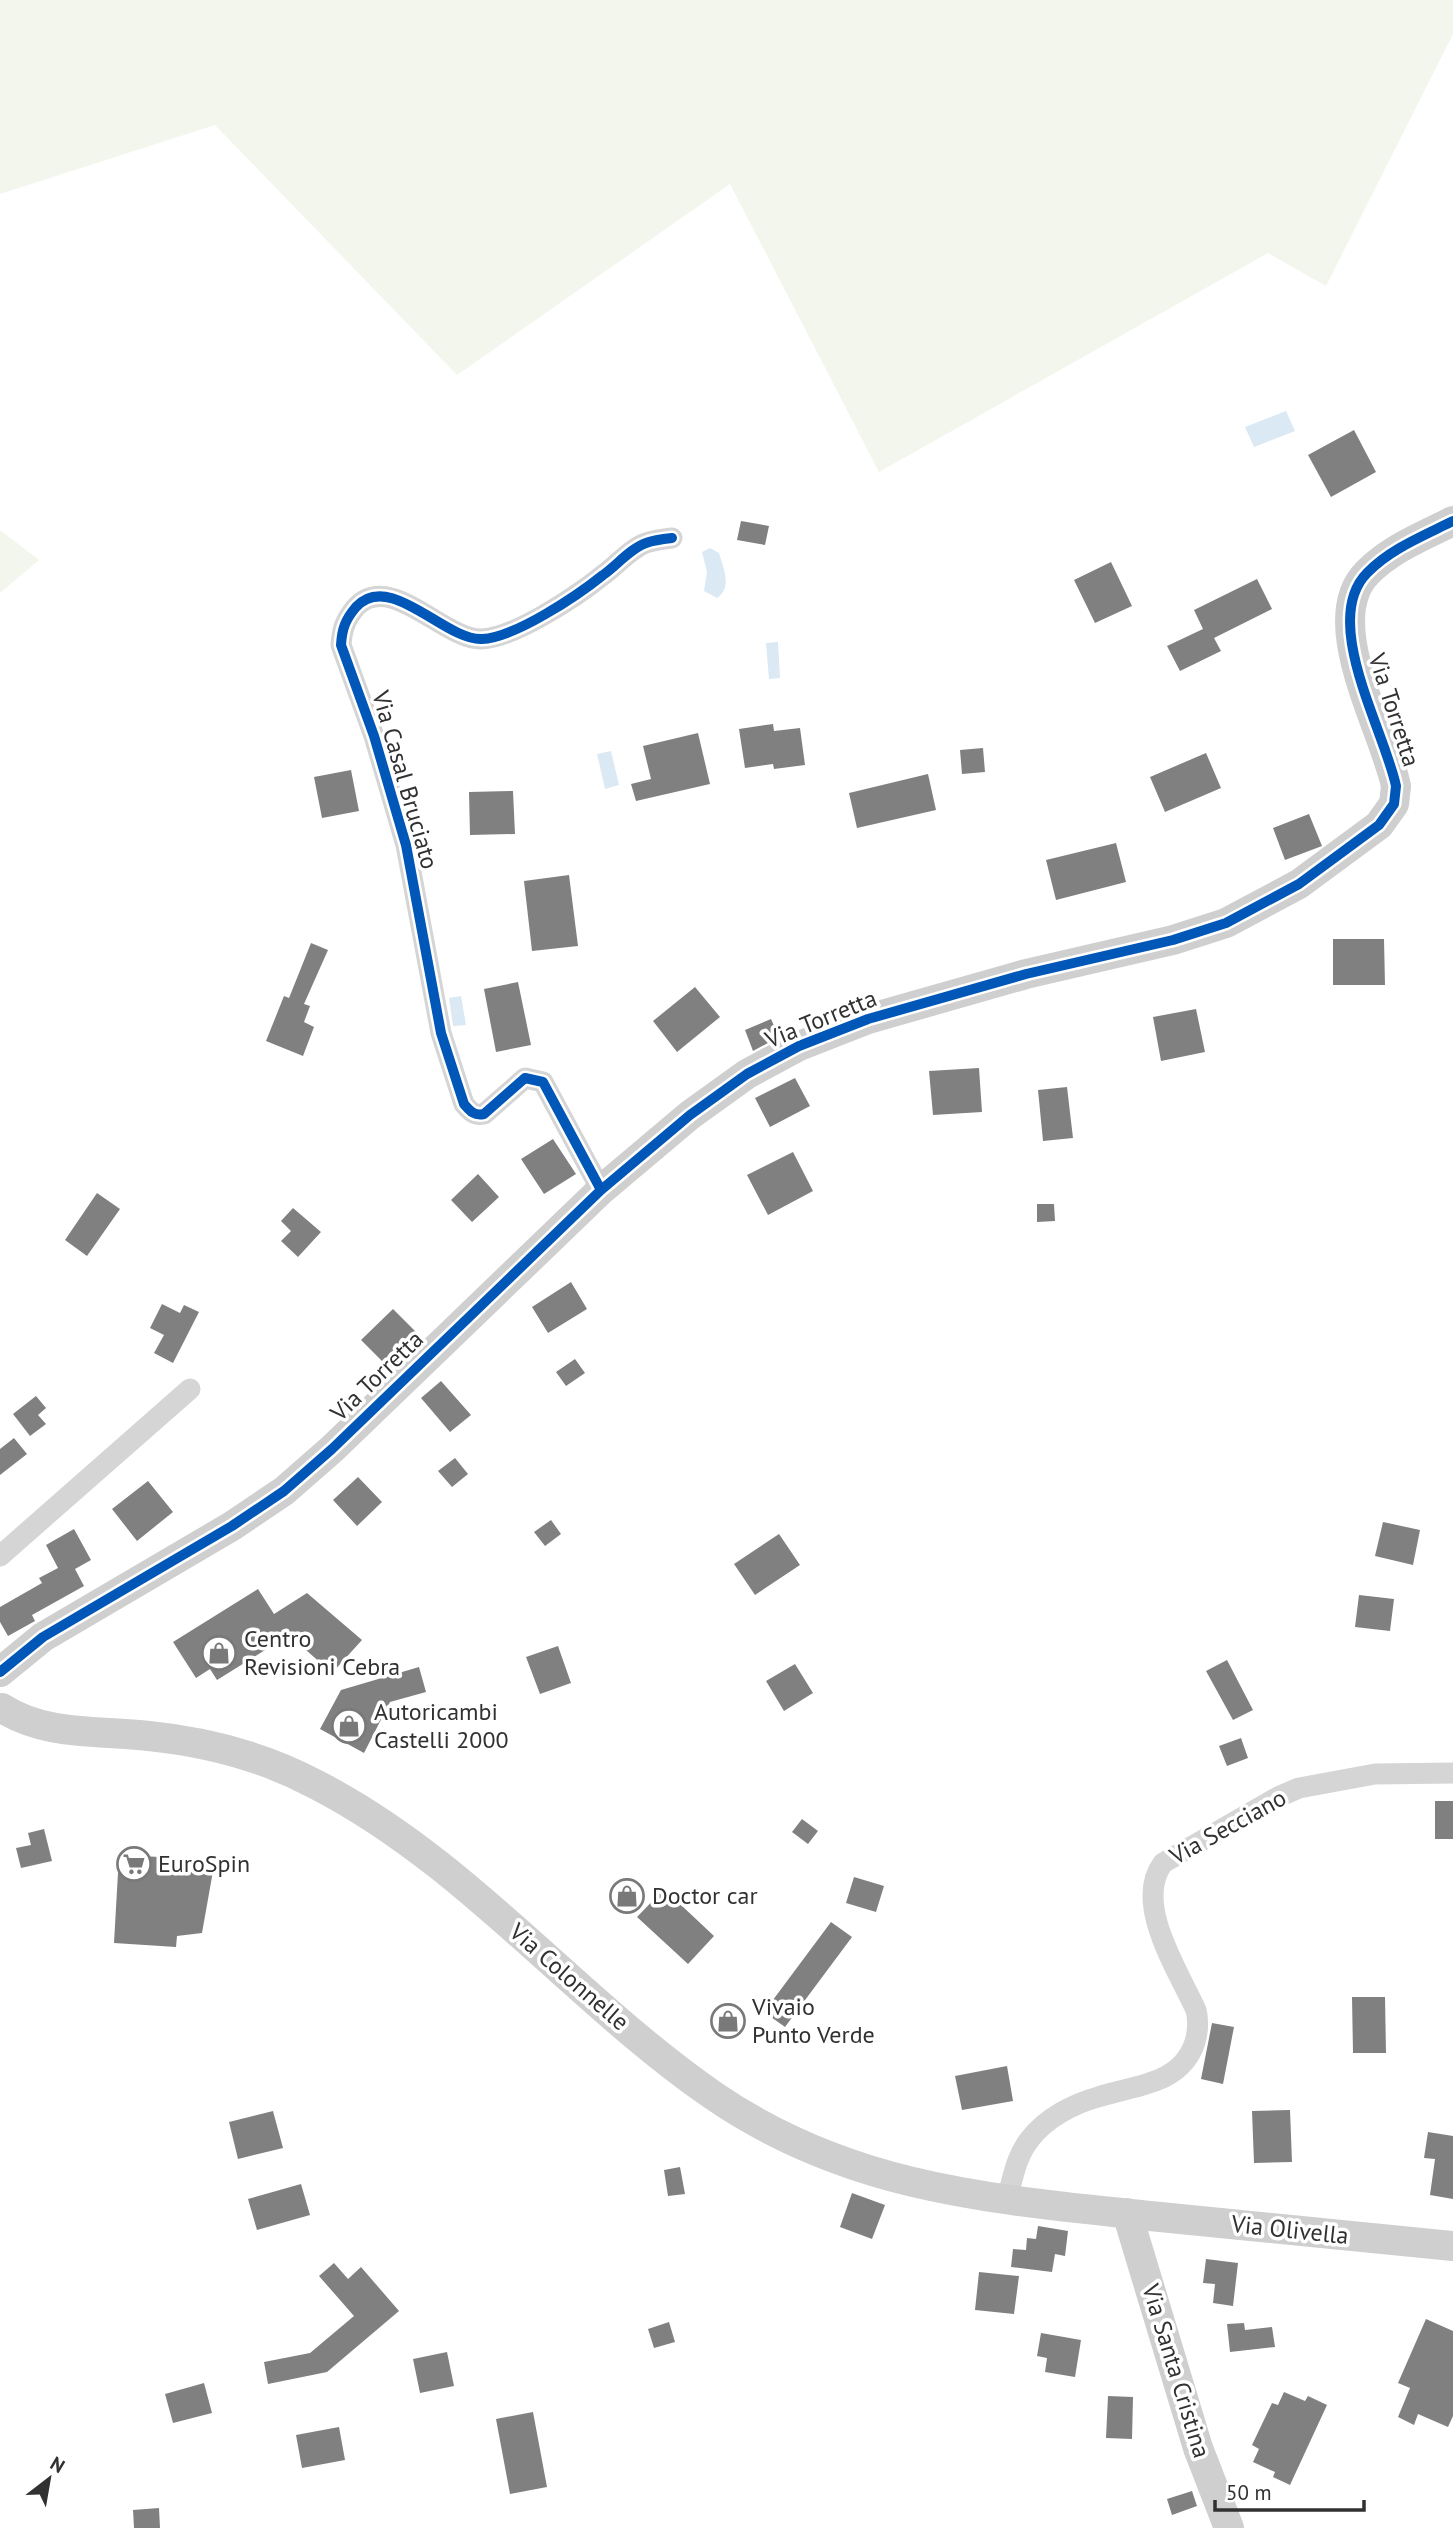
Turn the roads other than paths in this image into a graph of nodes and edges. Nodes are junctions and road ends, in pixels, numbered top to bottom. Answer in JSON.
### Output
{"nodes":[{"id":1,"x":1453,"y":521,"type":"edge"},
{"id":2,"x":672,"y":538,"type":"dead end"},
{"id":3,"x":601,"y":1190,"type":"junction"},
{"id":4,"x":190,"y":1389,"type":"dead end"},
{"id":5,"x":0,"y":1556,"type":"edge"},
{"id":6,"x":0,"y":1672,"type":"edge"},
{"id":7,"x":5,"y":1719,"type":"edge"},
{"id":8,"x":1453,"y":1773,"type":"edge"},
{"id":9,"x":1007,"y":2199,"type":"junction"},
{"id":10,"x":1127,"y":2213,"type":"junction"},
{"id":11,"x":1453,"y":2246,"type":"edge"},
{"id":12,"x":1229,"y":2528,"type":"edge"}],
"edges":[{"from":1,"to":3,"type":"street","name":"Via Torretta"},
{"from":2,"to":3,"type":"street","name":"Via Casal Bruciato"},
{"from":3,"to":6,"type":"street","name":"Via Torretta"},
{"from":4,"to":5,"type":"street"},
{"from":7,"to":9,"type":"street","name":"Via Colonnelle"},
{"from":8,"to":9,"type":"street","name":"Via Secciano"},
{"from":9,"to":10,"type":"street","name":"Via Colonnelle"},
{"from":10,"to":11,"type":"street","name":"Via Olivella"},
{"from":10,"to":12,"type":"street","name":"Via Santa Cristina"}]}
